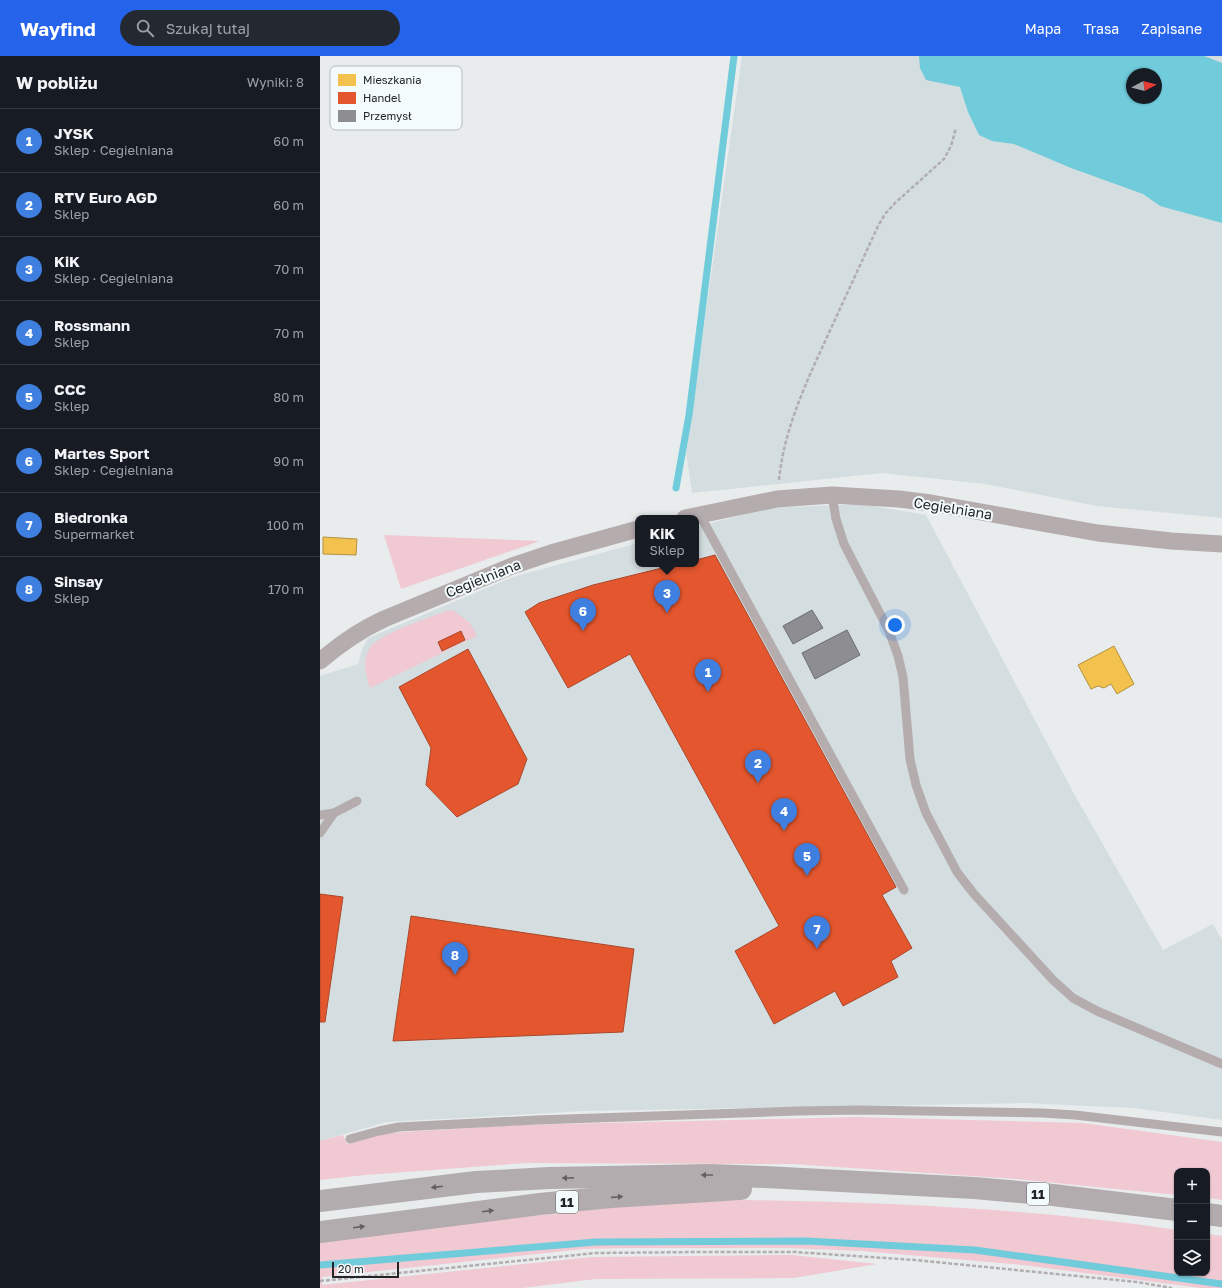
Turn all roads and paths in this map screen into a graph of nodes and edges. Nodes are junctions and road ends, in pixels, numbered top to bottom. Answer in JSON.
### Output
{"nodes":[{"id":1,"x":956,"y":128,"type":"dead end"},
{"id":2,"x":832,"y":495,"type":"junction"},
{"id":3,"x":777,"y":498,"type":"junction"},
{"id":4,"x":697,"y":515,"type":"edge"},
{"id":5,"x":699,"y":528,"type":"edge"},
{"id":6,"x":635,"y":530,"type":"edge"},
{"id":7,"x":1222,"y":544,"type":"edge"},
{"id":8,"x":328,"y":648,"type":"edge"},
{"id":9,"x":320,"y":661,"type":"edge"},
{"id":10,"x":357,"y":801,"type":"dead end"},
{"id":11,"x":334,"y":813,"type":"junction"},
{"id":12,"x":320,"y":815,"type":"edge"},
{"id":13,"x":320,"y":833,"type":"edge"},
{"id":14,"x":904,"y":890,"type":"dead end"},
{"id":15,"x":1222,"y":1064,"type":"edge"},
{"id":16,"x":1222,"y":1132,"type":"edge"},
{"id":17,"x":350,"y":1139,"type":"dead end"},
{"id":18,"x":816,"y":1180,"type":"junction"},
{"id":19,"x":320,"y":1201,"type":"edge"},
{"id":20,"x":1174,"y":1210,"type":"edge"},
{"id":21,"x":1210,"y":1214,"type":"edge"},
{"id":22,"x":1222,"y":1216,"type":"edge"},
{"id":23,"x":320,"y":1232,"type":"edge"},
{"id":24,"x":320,"y":1281,"type":"edge"},
{"id":25,"x":1172,"y":1288,"type":"edge"}],
"edges":[{"from":1,"to":3,"type":"path"},
{"from":2,"to":3,"type":"street","name":"Cegielniana"},
{"from":2,"to":7,"type":"street","name":"Cegielniana"},
{"from":2,"to":15,"type":"lane"},
{"from":3,"to":4,"type":"street","name":"Cegielniana"},
{"from":5,"to":14,"type":"lane"},
{"from":6,"to":8,"type":"street","name":"Cegielniana"},
{"from":8,"to":9,"type":"street","name":"Cegielniana"},
{"from":10,"to":11,"type":"lane"},
{"from":11,"to":12,"type":"lane"},
{"from":11,"to":13,"type":"lane"},
{"from":16,"to":17,"type":"lane"},
{"from":18,"to":19,"type":"highway","number":"11","one_way":true},
{"from":18,"to":20,"type":"highway","number":"11"},
{"from":23,"to":18,"type":"highway","number":"11","one_way":true},
{"from":21,"to":22,"type":"highway"},
{"from":24,"to":25,"type":"path"}]}
